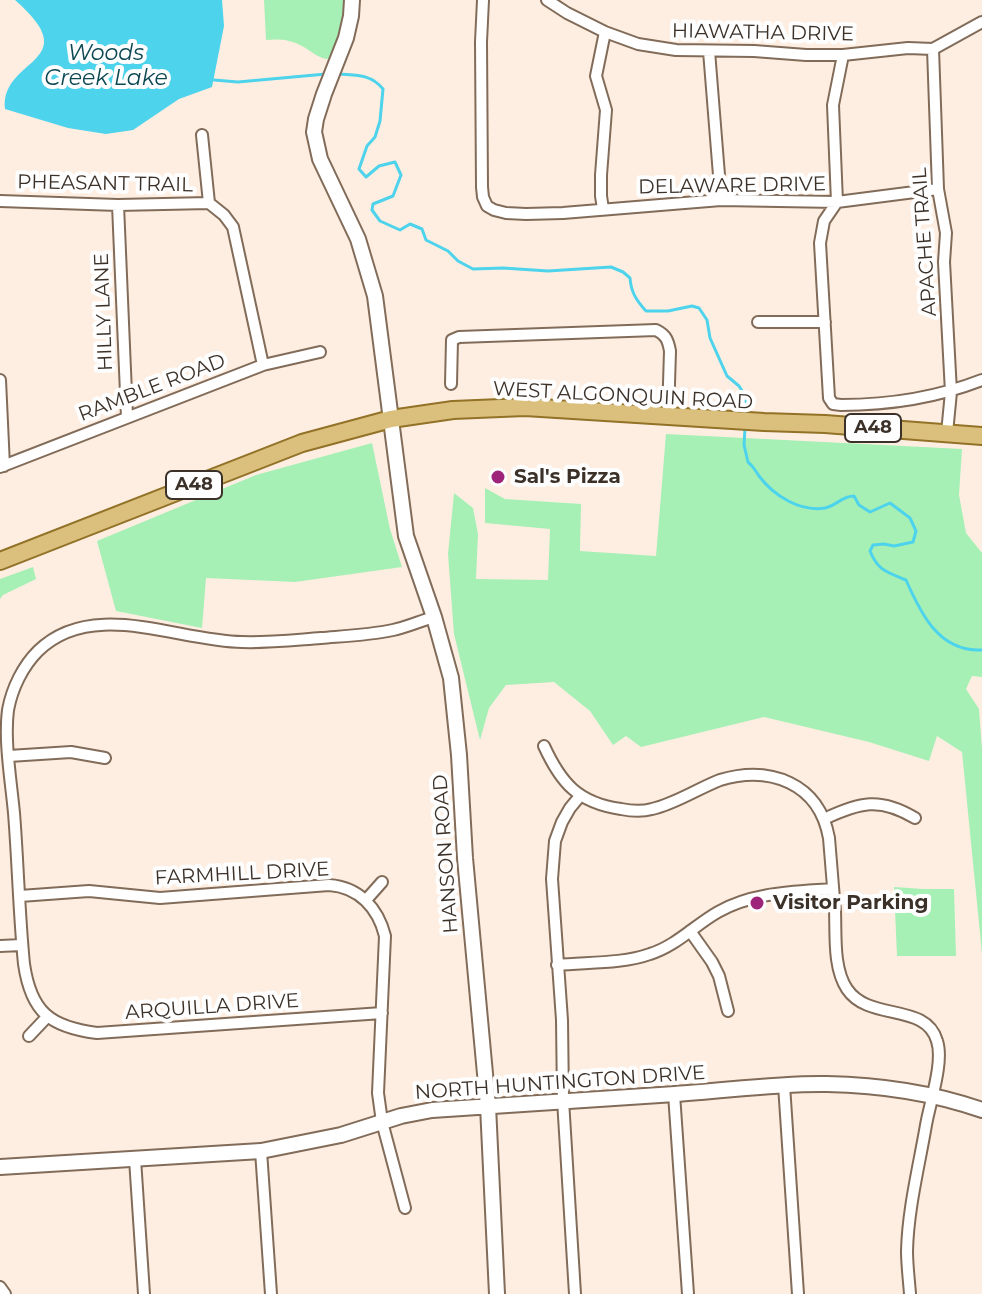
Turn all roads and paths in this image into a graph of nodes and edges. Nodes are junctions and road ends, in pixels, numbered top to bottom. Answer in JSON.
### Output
{"nodes":[{"id":1,"x":352,"y":0,"type":"edge"},
{"id":2,"x":483,"y":0,"type":"edge"},
{"id":3,"x":547,"y":0,"type":"edge"},
{"id":4,"x":982,"y":22,"type":"edge"},
{"id":5,"x":605,"y":32,"type":"junction"},
{"id":6,"x":933,"y":49,"type":"junction"},
{"id":7,"x":709,"y":51,"type":"junction"},
{"id":8,"x":843,"y":55,"type":"junction"},
{"id":9,"x":202,"y":135,"type":"dead end"},
{"id":10,"x":938,"y":189,"type":"junction"},
{"id":11,"x":721,"y":200,"type":"junction"},
{"id":12,"x":0,"y":201,"type":"edge"},
{"id":13,"x":837,"y":202,"type":"junction"},
{"id":14,"x":209,"y":203,"type":"junction"},
{"id":15,"x":118,"y":205,"type":"junction"},
{"id":16,"x":603,"y":209,"type":"junction"},
{"id":17,"x":758,"y":322,"type":"dead end"},
{"id":18,"x":825,"y":322,"type":"junction"},
{"id":19,"x":320,"y":352,"type":"dead end"},
{"id":20,"x":263,"y":365,"type":"junction"},
{"id":21,"x":0,"y":380,"type":"edge"},
{"id":22,"x":982,"y":380,"type":"edge"},
{"id":23,"x":451,"y":384,"type":"dead end"},
{"id":24,"x":951,"y":392,"type":"junction"},
{"id":25,"x":668,"y":416,"type":"junction"},
{"id":26,"x":127,"y":417,"type":"junction"},
{"id":27,"x":391,"y":419,"type":"junction"},
{"id":28,"x":947,"y":433,"type":"junction"},
{"id":29,"x":982,"y":436,"type":"edge"},
{"id":30,"x":2,"y":466,"type":"edge"},
{"id":31,"x":0,"y":561,"type":"edge"},
{"id":32,"x":434,"y":617,"type":"junction"},
{"id":33,"x":544,"y":746,"type":"dead end"},
{"id":34,"x":9,"y":756,"type":"junction"},
{"id":35,"x":105,"y":758,"type":"dead end"},
{"id":36,"x":580,"y":796,"type":"junction"},
{"id":37,"x":915,"y":818,"type":"dead end"},
{"id":38,"x":824,"y":819,"type":"junction"},
{"id":39,"x":382,"y":882,"type":"dead end"},
{"id":40,"x":833,"y":889,"type":"junction"},
{"id":41,"x":20,"y":896,"type":"junction"},
{"id":42,"x":366,"y":900,"type":"junction"},
{"id":43,"x":690,"y":931,"type":"junction"},
{"id":44,"x":22,"y":945,"type":"junction"},
{"id":45,"x":0,"y":946,"type":"edge"},
{"id":46,"x":557,"y":965,"type":"junction"},
{"id":47,"x":728,"y":1011,"type":"dead end"},
{"id":48,"x":382,"y":1013,"type":"junction"},
{"id":49,"x":47,"y":1017,"type":"junction"},
{"id":50,"x":29,"y":1036,"type":"dead end"},
{"id":51,"x":784,"y":1085,"type":"junction"},
{"id":52,"x":674,"y":1094,"type":"junction"},
{"id":53,"x":931,"y":1096,"type":"junction"},
{"id":54,"x":563,"y":1100,"type":"junction"},
{"id":55,"x":488,"y":1106,"type":"junction"},
{"id":56,"x":982,"y":1110,"type":"edge"},
{"id":57,"x":382,"y":1122,"type":"junction"},
{"id":58,"x":261,"y":1151,"type":"junction"},
{"id":59,"x":135,"y":1159,"type":"junction"},
{"id":60,"x":0,"y":1167,"type":"edge"},
{"id":61,"x":405,"y":1208,"type":"dead end"},
{"id":62,"x":0,"y":1287,"type":"edge"},
{"id":63,"x":5,"y":1294,"type":"edge"},
{"id":64,"x":144,"y":1294,"type":"edge"},
{"id":65,"x":271,"y":1294,"type":"edge"},
{"id":66,"x":497,"y":1294,"type":"edge"},
{"id":67,"x":575,"y":1294,"type":"edge"},
{"id":68,"x":688,"y":1294,"type":"edge"},
{"id":69,"x":798,"y":1294,"type":"edge"},
{"id":70,"x":910,"y":1294,"type":"edge"}],
"edges":[{"from":1,"to":27,"type":"street","name":"HANSON ROAD"},
{"from":2,"to":16,"type":"street","name":"DELAWARE DRIVE"},
{"from":3,"to":5,"type":"street","name":"HIAWATHA DRIVE"},
{"from":4,"to":6,"type":"street","name":"HIAWATHA DRIVE"},
{"from":5,"to":7,"type":"street","name":"HIAWATHA DRIVE"},
{"from":5,"to":16,"type":"street"},
{"from":6,"to":8,"type":"street","name":"HIAWATHA DRIVE"},
{"from":6,"to":10,"type":"street","name":"APACHE TRAIL"},
{"from":7,"to":8,"type":"street","name":"HIAWATHA DRIVE"},
{"from":7,"to":11,"type":"street"},
{"from":8,"to":13,"type":"street"},
{"from":9,"to":14,"type":"street"},
{"from":10,"to":13,"type":"street","name":"DELAWARE DRIVE"},
{"from":10,"to":24,"type":"street","name":"APACHE TRAIL"},
{"from":11,"to":13,"type":"street","name":"DELAWARE DRIVE"},
{"from":11,"to":16,"type":"street","name":"DELAWARE DRIVE"},
{"from":12,"to":15,"type":"street","name":"PHEASANT TRAIL"},
{"from":13,"to":18,"type":"street"},
{"from":14,"to":15,"type":"street","name":"PHEASANT TRAIL"},
{"from":14,"to":20,"type":"street"},
{"from":15,"to":26,"type":"street","name":"HILLY LANE"},
{"from":17,"to":18,"type":"street"},
{"from":18,"to":24,"type":"street"},
{"from":19,"to":20,"type":"street","name":"RAMBLE ROAD"},
{"from":20,"to":26,"type":"street","name":"RAMBLE ROAD"},
{"from":21,"to":30,"type":"street"},
{"from":22,"to":24,"type":"street"},
{"from":23,"to":25,"type":"street"},
{"from":24,"to":28,"type":"street","name":"APACHE TRAIL"},
{"from":25,"to":27,"type":"main road","name":"WEST ALGONQUIN ROAD","number":"A48"},
{"from":25,"to":28,"type":"main road","name":"WEST ALGONQUIN ROAD","number":"A48"},
{"from":26,"to":30,"type":"street","name":"RAMBLE ROAD"},
{"from":27,"to":31,"type":"main road","name":"WEST ALGONQUIN ROAD","number":"A48"},
{"from":27,"to":32,"type":"street","name":"HANSON ROAD"},
{"from":28,"to":29,"type":"main road","name":"WEST ALGONQUIN ROAD","number":"A48"},
{"from":32,"to":34,"type":"street"},
{"from":32,"to":55,"type":"street","name":"HANSON ROAD"},
{"from":33,"to":36,"type":"street"},
{"from":34,"to":35,"type":"street"},
{"from":34,"to":41,"type":"street"},
{"from":36,"to":38,"type":"street"},
{"from":36,"to":46,"type":"street"},
{"from":37,"to":38,"type":"street"},
{"from":38,"to":40,"type":"street"},
{"from":39,"to":42,"type":"street"},
{"from":40,"to":43,"type":"street"},
{"from":40,"to":53,"type":"street"},
{"from":41,"to":42,"type":"street","name":"FARMHILL DRIVE"},
{"from":41,"to":44,"type":"street"},
{"from":42,"to":48,"type":"street"},
{"from":43,"to":46,"type":"street"},
{"from":43,"to":47,"type":"street"},
{"from":44,"to":45,"type":"street"},
{"from":44,"to":49,"type":"street"},
{"from":46,"to":54,"type":"street"},
{"from":48,"to":49,"type":"street","name":"ARQUILLA DRIVE"},
{"from":48,"to":57,"type":"street"},
{"from":49,"to":50,"type":"street"},
{"from":51,"to":52,"type":"street","name":"NORTH HUNTINGTON DRIVE"},
{"from":51,"to":53,"type":"street","name":"NORTH HUNTINGTON DRIVE"},
{"from":51,"to":69,"type":"street"},
{"from":52,"to":54,"type":"street","name":"NORTH HUNTINGTON DRIVE"},
{"from":52,"to":68,"type":"street"},
{"from":53,"to":56,"type":"street","name":"NORTH HUNTINGTON DRIVE"},
{"from":53,"to":70,"type":"street"},
{"from":54,"to":55,"type":"street","name":"NORTH HUNTINGTON DRIVE"},
{"from":54,"to":67,"type":"street"},
{"from":55,"to":57,"type":"street","name":"NORTH HUNTINGTON DRIVE"},
{"from":55,"to":66,"type":"street","name":"HANSON ROAD"},
{"from":57,"to":58,"type":"street","name":"NORTH HUNTINGTON DRIVE"},
{"from":57,"to":61,"type":"street"},
{"from":58,"to":59,"type":"street","name":"NORTH HUNTINGTON DRIVE"},
{"from":58,"to":65,"type":"street"},
{"from":59,"to":60,"type":"street","name":"NORTH HUNTINGTON DRIVE"},
{"from":59,"to":64,"type":"street"},
{"from":62,"to":63,"type":"street"}]}
